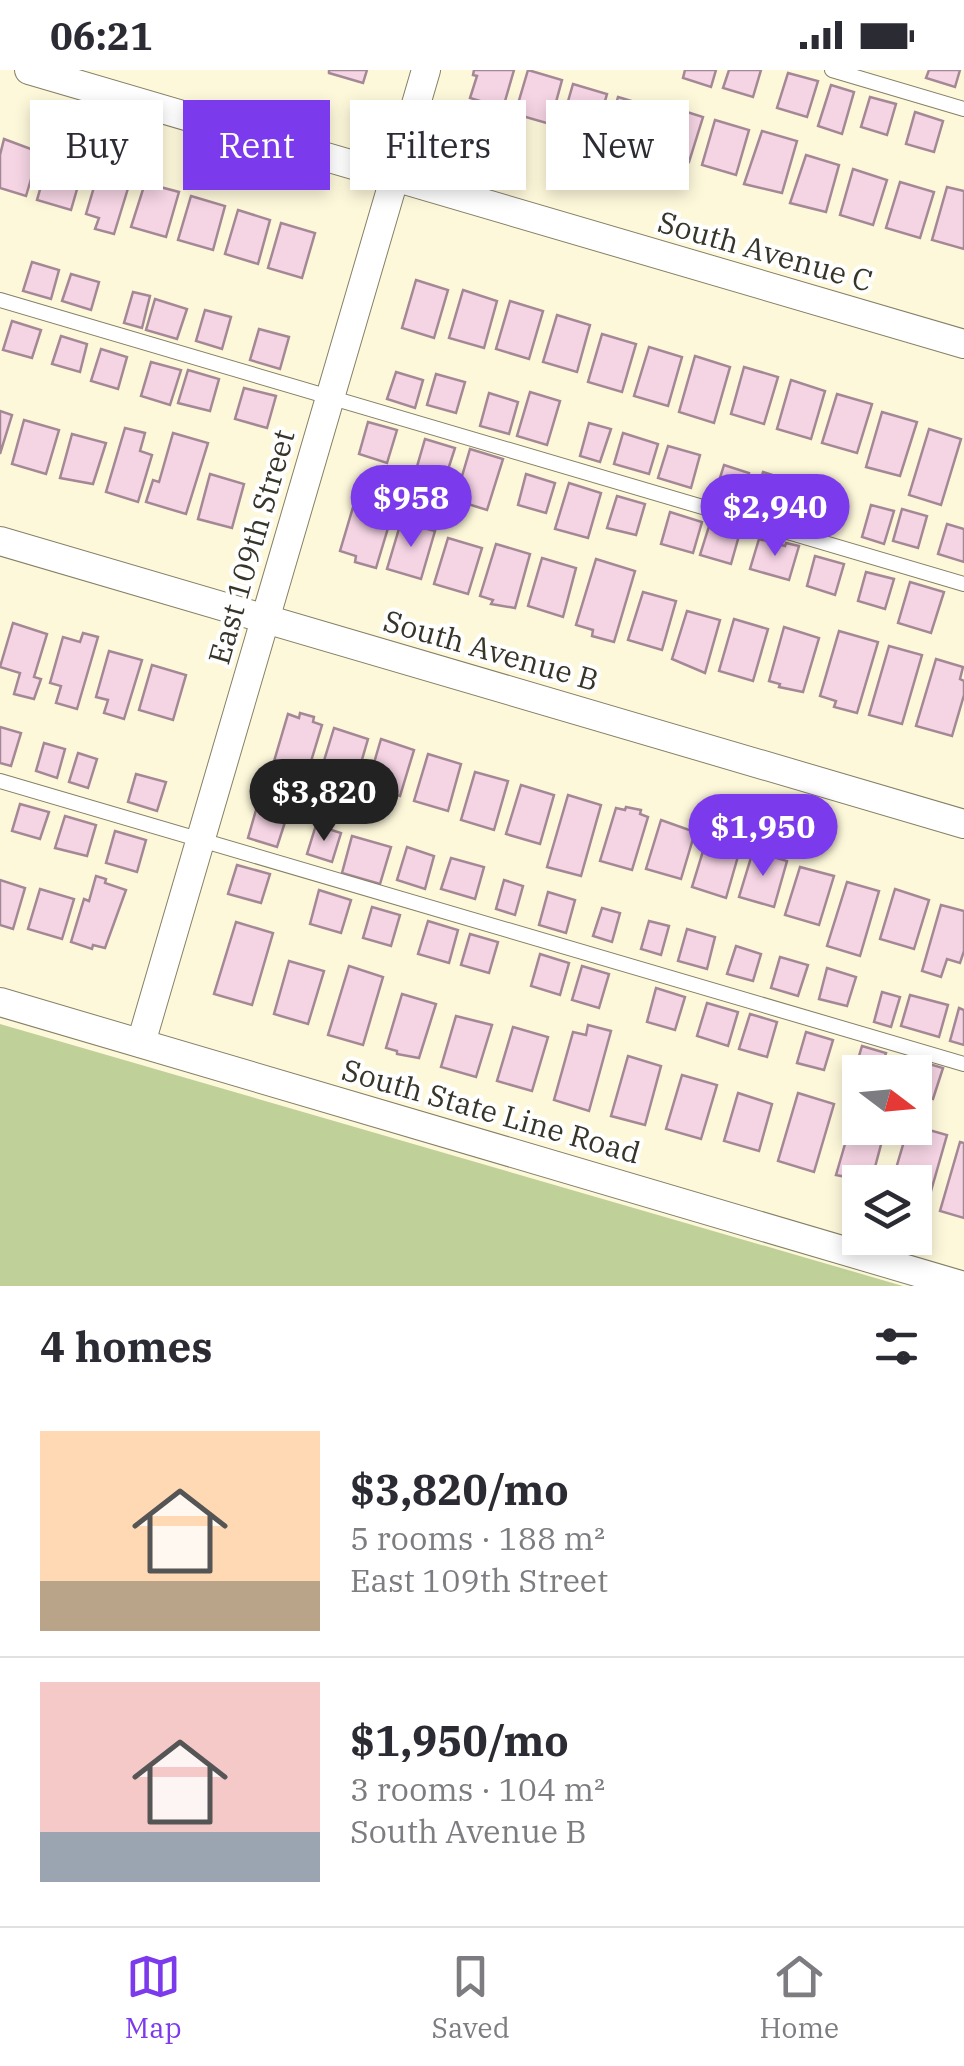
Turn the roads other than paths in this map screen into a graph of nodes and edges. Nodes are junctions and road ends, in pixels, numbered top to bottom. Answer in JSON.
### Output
{"nodes":[{"id":1,"x":29,"y":70,"type":"edge"},
{"id":2,"x":426,"y":70,"type":"edge"},
{"id":3,"x":832,"y":70,"type":"edge"},
{"id":4,"x":417,"y":100,"type":"edge"},
{"id":5,"x":964,"y":109,"type":"edge"},
{"id":6,"x":350,"y":164,"type":"edge"},
{"id":7,"x":391,"y":190,"type":"edge"},
{"id":8,"x":439,"y":190,"type":"edge"},
{"id":9,"x":0,"y":300,"type":"edge"},
{"id":10,"x":964,"y":344,"type":"edge"},
{"id":11,"x":330,"y":398,"type":"junction"},
{"id":12,"x":0,"y":541,"type":"edge"},
{"id":13,"x":964,"y":584,"type":"edge"},
{"id":14,"x":265,"y":619,"type":"junction"},
{"id":15,"x":0,"y":781,"type":"edge"},
{"id":16,"x":964,"y":824,"type":"edge"},
{"id":17,"x":200,"y":840,"type":"junction"},
{"id":18,"x":0,"y":1002,"type":"edge"},
{"id":19,"x":141,"y":1043,"type":"junction"},
{"id":20,"x":964,"y":1064,"type":"edge"},
{"id":21,"x":964,"y":1286,"type":"edge"}],
"edges":[{"from":1,"to":6,"type":"street","name":"South Avenue C"},
{"from":2,"to":4,"type":"street","name":"East 109th Street"},
{"from":3,"to":5,"type":"lane"},
{"from":7,"to":11,"type":"street","name":"East 109th Street"},
{"from":8,"to":10,"type":"street","name":"South Avenue C"},
{"from":9,"to":11,"type":"lane"},
{"from":11,"to":13,"type":"lane"},
{"from":11,"to":14,"type":"street","name":"East 109th Street"},
{"from":12,"to":14,"type":"street","name":"South Avenue B"},
{"from":14,"to":16,"type":"street","name":"South Avenue B"},
{"from":14,"to":17,"type":"street","name":"East 109th Street"},
{"from":15,"to":17,"type":"lane"},
{"from":17,"to":19,"type":"street","name":"East 109th Street"},
{"from":17,"to":20,"type":"lane"},
{"from":18,"to":19,"type":"street","name":"South State Line Road"},
{"from":19,"to":21,"type":"street","name":"South State Line Road"}]}
